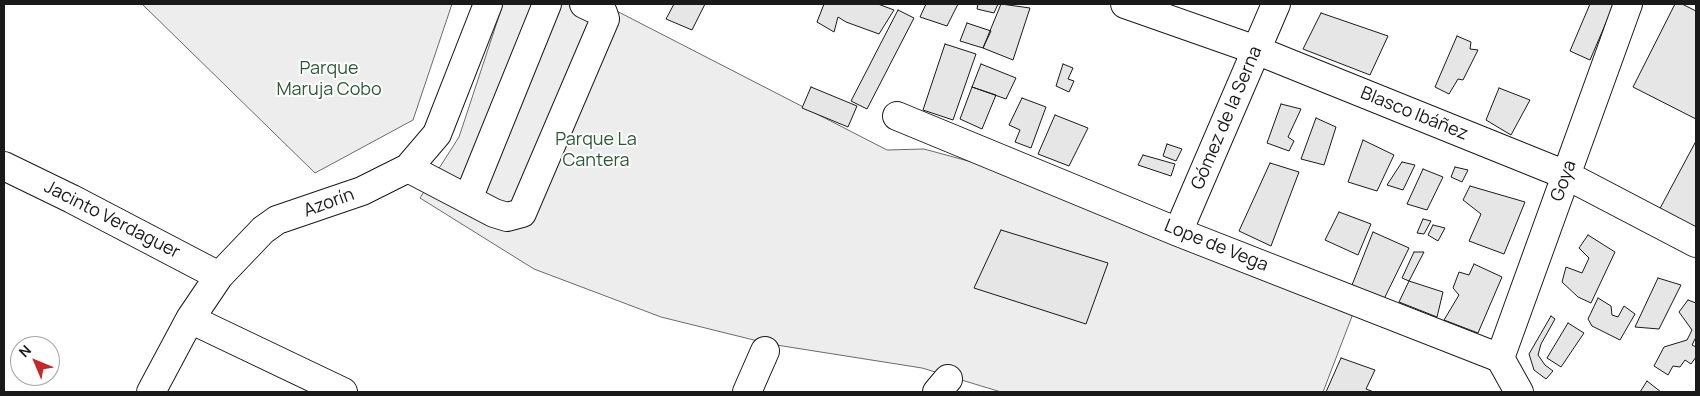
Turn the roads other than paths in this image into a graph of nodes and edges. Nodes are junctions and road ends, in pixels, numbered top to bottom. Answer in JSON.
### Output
{"nodes":[{"id":1,"x":488,"y":4,"type":"edge"},
{"id":2,"x":547,"y":4,"type":"edge"},
{"id":3,"x":584,"y":4,"type":"edge"},
{"id":4,"x":1125,"y":4,"type":"edge"},
{"id":5,"x":1276,"y":4,"type":"edge"},
{"id":6,"x":1628,"y":4,"type":"edge"},
{"id":7,"x":1256,"y":50,"type":"junction"},
{"id":8,"x":897,"y":116,"type":"dead end"},
{"id":9,"x":4,"y":166,"type":"edge"},
{"id":10,"x":408,"y":168,"type":"junction"},
{"id":11,"x":1566,"y":175,"type":"junction"},
{"id":12,"x":468,"y":199,"type":"junction"},
{"id":13,"x":1178,"y":232,"type":"junction"},
{"id":14,"x":1696,"y":242,"type":"edge"},
{"id":15,"x":219,"y":276,"type":"junction"},
{"id":16,"x":190,"y":319,"type":"junction"},
{"id":17,"x":765,"y":351,"type":"dead end"},
{"id":18,"x":1500,"y":358,"type":"junction"},
{"id":19,"x":151,"y":392,"type":"edge"},
{"id":20,"x":343,"y":392,"type":"edge"},
{"id":21,"x":747,"y":392,"type":"edge"},
{"id":22,"x":1519,"y":392,"type":"edge"}],
"edges":[{"from":1,"to":10,"type":"street","name":"Azorín"},
{"from":2,"to":12,"type":"street"},
{"from":3,"to":12,"type":"street"},
{"from":4,"to":7,"type":"street","name":"Blasco Ibáñez"},
{"from":5,"to":7,"type":"street","name":"Gómez de la Serna"},
{"from":6,"to":11,"type":"street","name":"Goya"},
{"from":7,"to":11,"type":"street","name":"Blasco Ibáñez"},
{"from":7,"to":13,"type":"street","name":"Gómez de la Serna"},
{"from":8,"to":13,"type":"street","name":"Lope de Vega"},
{"from":9,"to":15,"type":"street","name":"Jacinto Verdaguer"},
{"from":10,"to":12,"type":"street"},
{"from":10,"to":15,"type":"street","name":"Azorín"},
{"from":11,"to":14,"type":"street","name":"Blasco Ibáñez"},
{"from":11,"to":18,"type":"street","name":"Goya"},
{"from":13,"to":18,"type":"street","name":"Lope de Vega"},
{"from":15,"to":16,"type":"street","name":"Azorín"},
{"from":16,"to":19,"type":"street","name":"Azorín"},
{"from":16,"to":20,"type":"street"},
{"from":17,"to":21,"type":"street"},
{"from":18,"to":22,"type":"street"}]}
